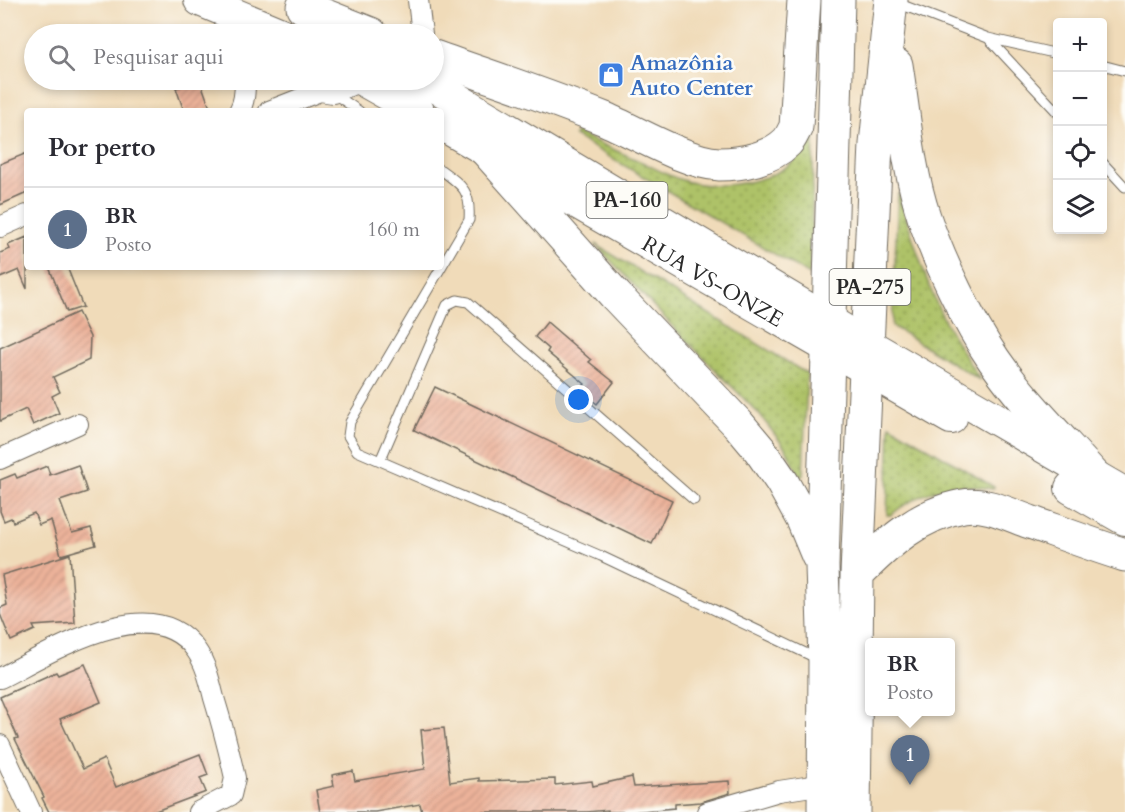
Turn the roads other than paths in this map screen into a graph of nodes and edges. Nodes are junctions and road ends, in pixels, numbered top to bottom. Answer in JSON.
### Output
{"nodes":[{"id":1,"x":200,"y":0,"type":"edge"},
{"id":2,"x":418,"y":0,"type":"edge"},
{"id":3,"x":804,"y":0,"type":"edge"},
{"id":4,"x":294,"y":4,"type":"edge"},
{"id":5,"x":890,"y":7,"type":"edge"},
{"id":6,"x":838,"y":15,"type":"edge"},
{"id":7,"x":236,"y":24,"type":"edge"},
{"id":8,"x":331,"y":24,"type":"edge"},
{"id":9,"x":345,"y":24,"type":"edge"},
{"id":10,"x":421,"y":24,"type":"edge"},
{"id":11,"x":988,"y":38,"type":"junction"},
{"id":12,"x":1053,"y":53,"type":"edge"},
{"id":13,"x":444,"y":61,"type":"edge"},
{"id":14,"x":1107,"y":66,"type":"edge"},
{"id":15,"x":1125,"y":70,"type":"edge"},
{"id":16,"x":244,"y":90,"type":"edge"},
{"id":17,"x":340,"y":90,"type":"edge"},
{"id":18,"x":381,"y":90,"type":"edge"},
{"id":19,"x":440,"y":90,"type":"edge"},
{"id":20,"x":333,"y":93,"type":"junction"},
{"id":21,"x":239,"y":108,"type":"edge"},
{"id":22,"x":276,"y":108,"type":"edge"},
{"id":23,"x":354,"y":108,"type":"edge"},
{"id":24,"x":413,"y":108,"type":"edge"},
{"id":25,"x":1053,"y":108,"type":"edge"},
{"id":26,"x":444,"y":126,"type":"edge"},
{"id":27,"x":485,"y":149,"type":"junction"},
{"id":28,"x":1107,"y":167,"type":"edge"},
{"id":29,"x":444,"y":172,"type":"edge"},
{"id":30,"x":1125,"y":187,"type":"edge"},
{"id":31,"x":24,"y":216,"type":"edge"},
{"id":32,"x":0,"y":227,"type":"edge"},
{"id":33,"x":444,"y":262,"type":"edge"},
{"id":34,"x":440,"y":270,"type":"edge"},
{"id":35,"x":829,"y":334,"type":"junction"},
{"id":36,"x":867,"y":356,"type":"junction"},
{"id":37,"x":78,"y":424,"type":"dead end"},
{"id":38,"x":0,"y":459,"type":"edge"},
{"id":39,"x":380,"y":461,"type":"junction"},
{"id":40,"x":1095,"y":477,"type":"junction"},
{"id":41,"x":1125,"y":494,"type":"edge"},
{"id":42,"x":694,"y":500,"type":"dead end"},
{"id":43,"x":1125,"y":519,"type":"edge"},
{"id":44,"x":1125,"y":555,"type":"edge"},
{"id":45,"x":822,"y":566,"type":"junction"},
{"id":46,"x":857,"y":574,"type":"junction"},
{"id":47,"x":825,"y":662,"type":"junction"},
{"id":48,"x":0,"y":678,"type":"edge"},
{"id":49,"x":0,"y":745,"type":"edge"},
{"id":50,"x":825,"y":798,"type":"edge"},
{"id":51,"x":31,"y":812,"type":"edge"},
{"id":52,"x":198,"y":812,"type":"edge"},
{"id":53,"x":706,"y":812,"type":"edge"},
{"id":54,"x":854,"y":812,"type":"edge"}],
"edges":[{"from":1,"to":7,"type":"main road"},
{"from":2,"to":10,"type":"street"},
{"from":3,"to":13,"type":"highway"},
{"from":4,"to":8,"type":"main road"},
{"from":4,"to":9,"type":"highway"},
{"from":5,"to":11,"type":"lane"},
{"from":5,"to":36,"type":"highway","number":"PA-275"},
{"from":5,"to":40,"type":"highway"},
{"from":6,"to":35,"type":"highway","number":"PA-275"},
{"from":11,"to":12,"type":"lane"},
{"from":11,"to":25,"type":"lane"},
{"from":14,"to":15,"type":"lane"},
{"from":16,"to":21,"type":"street"},
{"from":17,"to":20,"type":"street"},
{"from":18,"to":24,"type":"main road"},
{"from":19,"to":35,"type":"main road","number":"PA-160"},
{"from":20,"to":22,"type":"street"},
{"from":20,"to":23,"type":"lane"},
{"from":26,"to":27,"type":"main road","name":"RUA VS-ONZE","number":"PA-160"},
{"from":27,"to":35,"type":"main road","name":"RUA VS-ONZE","number":"PA-160"},
{"from":27,"to":45,"type":"highway"},
{"from":28,"to":30,"type":"lane"},
{"from":29,"to":33,"type":"lane"},
{"from":31,"to":32,"type":"street"},
{"from":34,"to":39,"type":"lane"},
{"from":35,"to":36,"type":"main road","number":"PA-160"},
{"from":35,"to":45,"type":"highway","number":"PA-275"},
{"from":36,"to":40,"type":"main road","number":"PA-160"},
{"from":36,"to":43,"type":"main road","number":"PA-160"},
{"from":36,"to":46,"type":"highway","number":"PA-275"},
{"from":37,"to":38,"type":"street"},
{"from":39,"to":42,"type":"lane"},
{"from":39,"to":47,"type":"lane"},
{"from":40,"to":41,"type":"main road","number":"PA-160"},
{"from":44,"to":46,"type":"highway"},
{"from":45,"to":47,"type":"highway","number":"PA-275"},
{"from":46,"to":54,"type":"highway","number":"PA-275"},
{"from":47,"to":50,"type":"highway","number":"PA-275"},
{"from":48,"to":52,"type":"street"},
{"from":49,"to":51,"type":"street"},
{"from":50,"to":53,"type":"street"}]}
